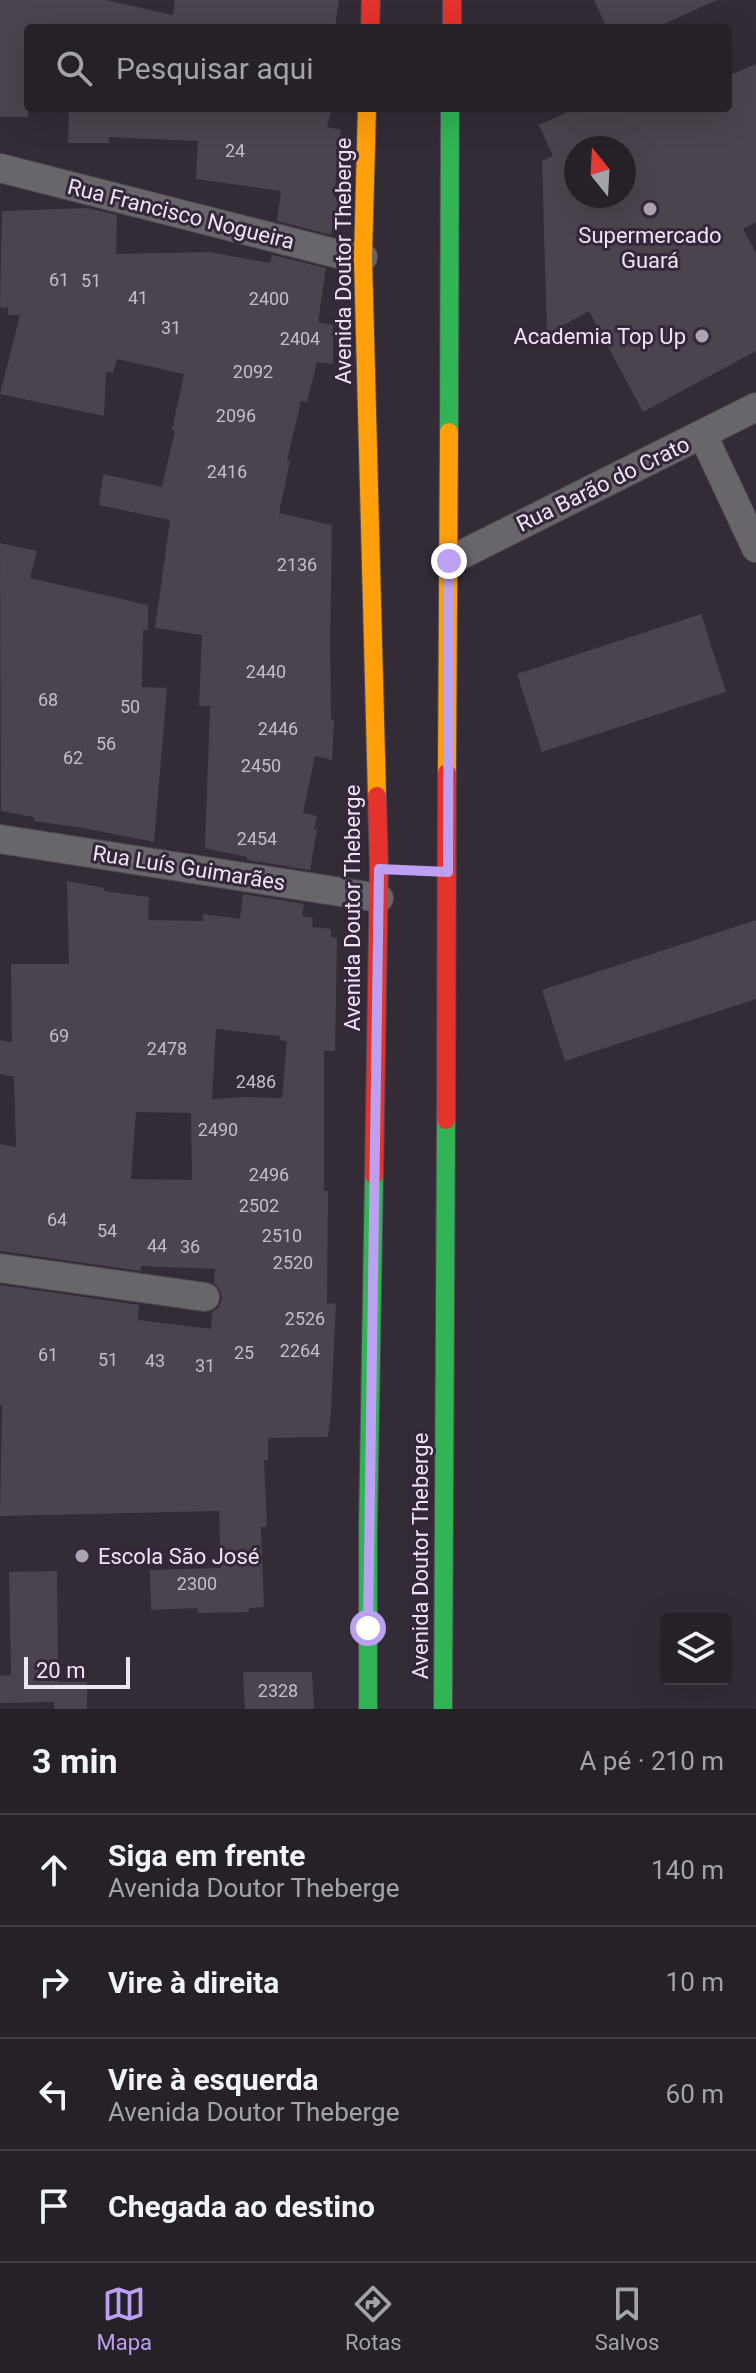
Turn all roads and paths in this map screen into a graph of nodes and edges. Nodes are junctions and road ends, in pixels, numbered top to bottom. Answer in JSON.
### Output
{"nodes":[{"id":1,"x":371,"y":0,"type":"edge"},
{"id":2,"x":452,"y":0,"type":"edge"},
{"id":3,"x":370,"y":24,"type":"edge"},
{"id":4,"x":452,"y":24,"type":"edge"},
{"id":5,"x":367,"y":112,"type":"edge"},
{"id":6,"x":450,"y":112,"type":"edge"},
{"id":7,"x":0,"y":168,"type":"edge"},
{"id":8,"x":363,"y":257,"type":"junction"},
{"id":9,"x":756,"y":407,"type":"edge"},
{"id":10,"x":703,"y":435,"type":"junction"},
{"id":11,"x":756,"y":548,"type":"edge"},
{"id":12,"x":449,"y":561,"type":"junction"},
{"id":13,"x":0,"y":839,"type":"edge"},
{"id":14,"x":379,"y":869,"type":"junction"},
{"id":15,"x":400,"y":870,"type":"dead end"},
{"id":16,"x":423,"y":871,"type":"dead end"},
{"id":17,"x":448,"y":872,"type":"junction"},
{"id":18,"x":379,"y":898,"type":"junction"},
{"id":19,"x":0,"y":1268,"type":"edge"},
{"id":20,"x":205,"y":1297,"type":"dead end"},
{"id":21,"x":368,"y":1709,"type":"edge"},
{"id":22,"x":443,"y":1709,"type":"edge"}],
"edges":[{"from":1,"to":3,"type":"main road"},
{"from":2,"to":4,"type":"main road"},
{"from":5,"to":8,"type":"main road","name":"Avenida Doutor Theberge"},
{"from":6,"to":12,"type":"main road","name":"Avenida Doutor Theberge"},
{"from":7,"to":8,"type":"street","name":"Rua Francisco Nogueira"},
{"from":8,"to":14,"type":"main road","name":"Avenida Doutor Theberge"},
{"from":9,"to":10,"type":"street","name":"Rua Barão do Crato"},
{"from":10,"to":11,"type":"street"},
{"from":10,"to":12,"type":"street","name":"Rua Barão do Crato"},
{"from":12,"to":17,"type":"main road","name":"Avenida Doutor Theberge"},
{"from":13,"to":18,"type":"street","name":"Rua Luís Guimarães"},
{"from":14,"to":15,"type":"main road"},
{"from":14,"to":18,"type":"main road","name":"Avenida Doutor Theberge"},
{"from":16,"to":17,"type":"main road"},
{"from":17,"to":22,"type":"main road","name":"Avenida Doutor Theberge"},
{"from":18,"to":21,"type":"main road","name":"Avenida Doutor Theberge"},
{"from":19,"to":20,"type":"street"}]}
